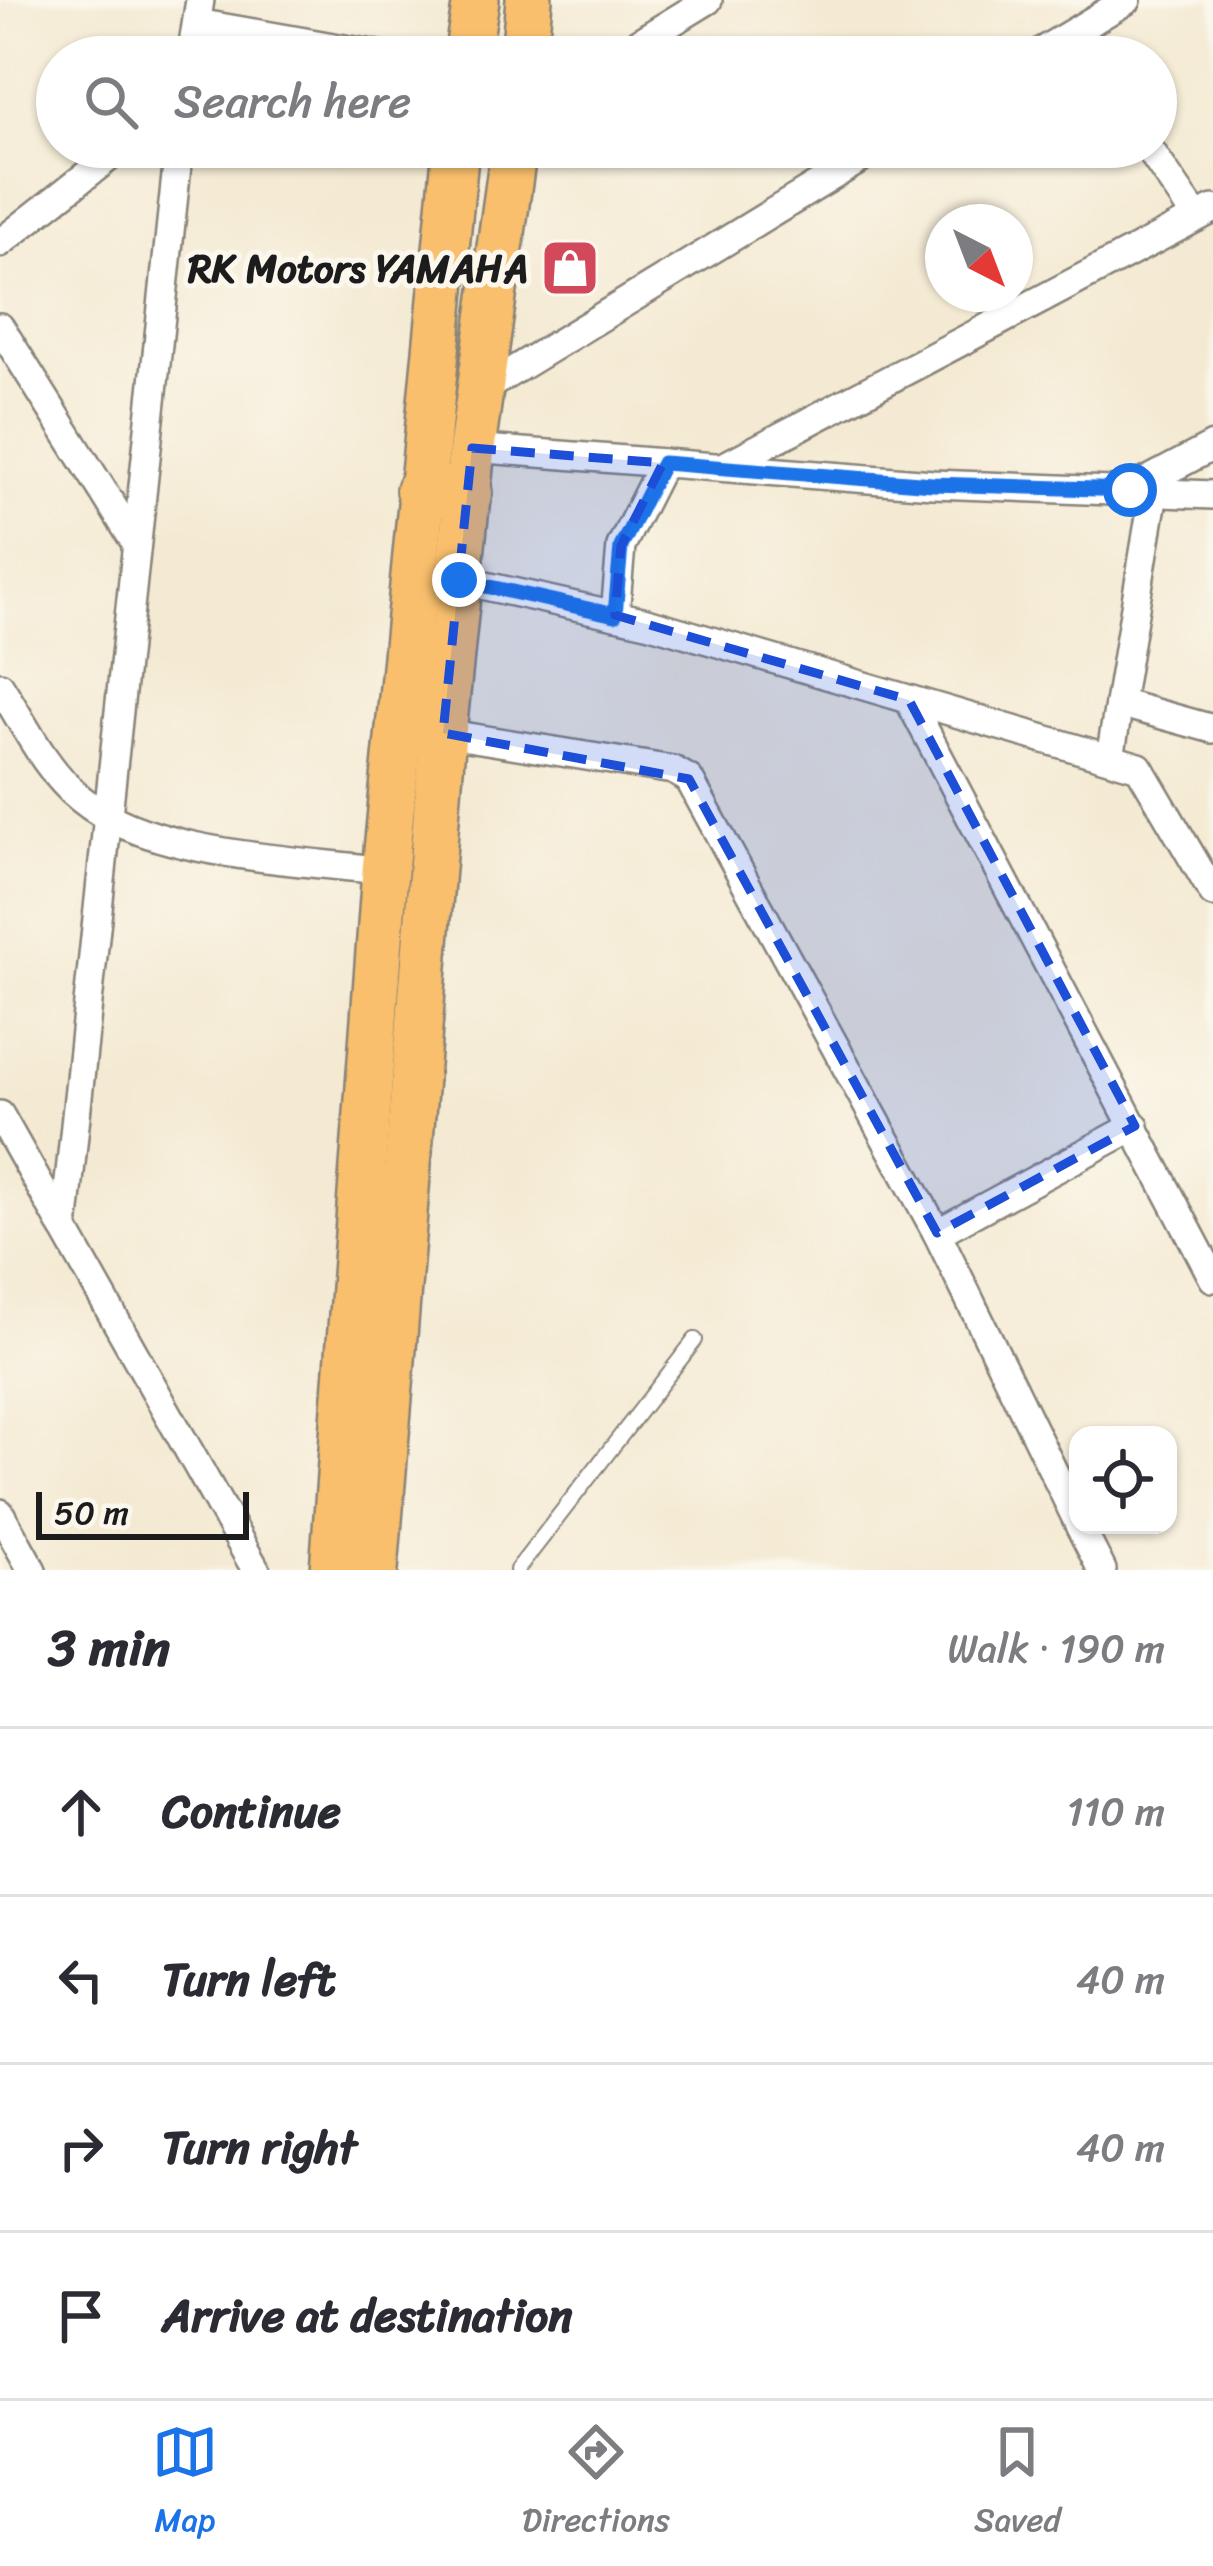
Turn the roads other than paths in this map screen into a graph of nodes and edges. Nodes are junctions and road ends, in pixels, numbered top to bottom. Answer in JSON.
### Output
{"nodes":[{"id":1,"x":476,"y":0,"type":"edge"},
{"id":2,"x":529,"y":0,"type":"edge"},
{"id":3,"x":708,"y":0,"type":"edge"},
{"id":4,"x":1127,"y":0,"type":"edge"},
{"id":5,"x":198,"y":11,"type":"edge"},
{"id":6,"x":302,"y":36,"type":"edge"},
{"id":7,"x":470,"y":36,"type":"edge"},
{"id":8,"x":526,"y":36,"type":"edge"},
{"id":9,"x":649,"y":36,"type":"edge"},
{"id":10,"x":1067,"y":36,"type":"edge"},
{"id":11,"x":95,"y":168,"type":"edge"},
{"id":12,"x":176,"y":168,"type":"edge"},
{"id":13,"x":457,"y":168,"type":"edge"},
{"id":14,"x":511,"y":168,"type":"edge"},
{"id":15,"x":846,"y":168,"type":"edge"},
{"id":16,"x":1166,"y":168,"type":"edge"},
{"id":17,"x":1204,"y":213,"type":"edge"},
{"id":18,"x":0,"y":243,"type":"edge"},
{"id":19,"x":0,"y":327,"type":"edge"},
{"id":20,"x":480,"y":391,"type":"junction"},
{"id":21,"x":1213,"y":446,"type":"edge"},
{"id":22,"x":663,"y":463,"type":"junction"},
{"id":23,"x":722,"y":467,"type":"junction"},
{"id":24,"x":453,"y":477,"type":"junction"},
{"id":25,"x":1142,"y":491,"type":"junction"},
{"id":26,"x":1213,"y":495,"type":"edge"},
{"id":27,"x":135,"y":542,"type":"junction"},
{"id":28,"x":459,"y":580,"type":"junction"},
{"id":29,"x":615,"y":615,"type":"junction"},
{"id":30,"x":0,"y":686,"type":"edge"},
{"id":31,"x":909,"y":700,"type":"junction"},
{"id":32,"x":1119,"y":703,"type":"junction"},
{"id":33,"x":1213,"y":729,"type":"edge"},
{"id":34,"x":443,"y":733,"type":"junction"},
{"id":35,"x":1110,"y":758,"type":"junction"},
{"id":36,"x":109,"y":818,"type":"junction"},
{"id":37,"x":385,"y":871,"type":"junction"},
{"id":38,"x":1213,"y":893,"type":"edge"},
{"id":39,"x":0,"y":1115,"type":"edge"},
{"id":40,"x":1135,"y":1126,"type":"junction"},
{"id":41,"x":64,"y":1229,"type":"junction"},
{"id":42,"x":937,"y":1233,"type":"junction"},
{"id":43,"x":1213,"y":1278,"type":"edge"},
{"id":44,"x":695,"y":1340,"type":"dead end"},
{"id":45,"x":1069,"y":1504,"type":"edge"},
{"id":46,"x":0,"y":1513,"type":"edge"},
{"id":47,"x":1084,"y":1534,"type":"edge"},
{"id":48,"x":252,"y":1568,"type":"edge"},
{"id":49,"x":32,"y":1570,"type":"edge"},
{"id":50,"x":334,"y":1570,"type":"edge"},
{"id":51,"x":375,"y":1570,"type":"edge"},
{"id":52,"x":517,"y":1570,"type":"edge"},
{"id":53,"x":1102,"y":1570,"type":"edge"}],
"edges":[{"from":1,"to":7,"type":"main road"},
{"from":2,"to":8,"type":"main road"},
{"from":3,"to":9,"type":"street"},
{"from":4,"to":10,"type":"street"},
{"from":5,"to":6,"type":"street"},
{"from":11,"to":18,"type":"street"},
{"from":12,"to":27,"type":"street"},
{"from":13,"to":24,"type":"main road"},
{"from":14,"to":20,"type":"main road"},
{"from":15,"to":20,"type":"street"},
{"from":16,"to":17,"type":"street"},
{"from":17,"to":23,"type":"street"},
{"from":19,"to":27,"type":"street"},
{"from":20,"to":24,"type":"main road"},
{"from":21,"to":25,"type":"street"},
{"from":22,"to":23,"type":"street"},
{"from":22,"to":24,"type":"street"},
{"from":22,"to":29,"type":"street"},
{"from":23,"to":25,"type":"street"},
{"from":24,"to":28,"type":"main road"},
{"from":24,"to":37,"type":"main road"},
{"from":25,"to":26,"type":"street"},
{"from":25,"to":32,"type":"street"},
{"from":27,"to":36,"type":"street"},
{"from":28,"to":29,"type":"street"},
{"from":28,"to":34,"type":"main road"},
{"from":29,"to":31,"type":"street"},
{"from":30,"to":36,"type":"street"},
{"from":31,"to":35,"type":"street"},
{"from":31,"to":40,"type":"street"},
{"from":32,"to":33,"type":"street"},
{"from":32,"to":35,"type":"street"},
{"from":34,"to":42,"type":"street"},
{"from":34,"to":51,"type":"main road"},
{"from":35,"to":38,"type":"street"},
{"from":36,"to":37,"type":"street"},
{"from":36,"to":41,"type":"street"},
{"from":37,"to":50,"type":"main road"},
{"from":39,"to":41,"type":"street"},
{"from":40,"to":42,"type":"street"},
{"from":40,"to":43,"type":"street"},
{"from":41,"to":48,"type":"street"},
{"from":42,"to":45,"type":"street"},
{"from":44,"to":52,"type":"lane"},
{"from":46,"to":49,"type":"street"},
{"from":47,"to":53,"type":"street"}]}
